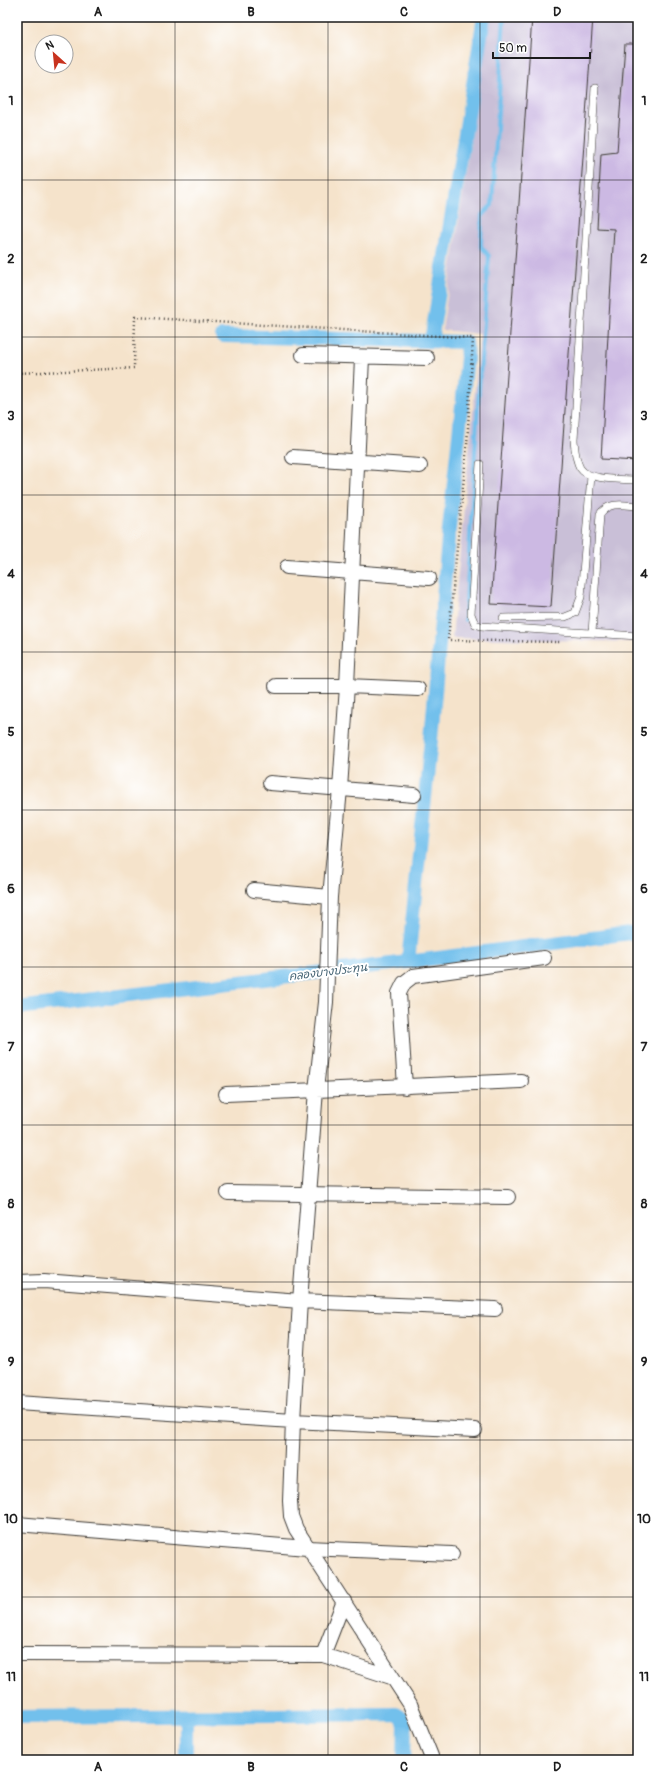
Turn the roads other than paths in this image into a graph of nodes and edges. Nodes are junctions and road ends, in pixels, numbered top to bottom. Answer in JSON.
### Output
{"nodes":[{"id":1,"x":595,"y":88,"type":"dead end"},
{"id":2,"x":303,"y":355,"type":"dead end"},
{"id":3,"x":362,"y":358,"type":"junction"},
{"id":4,"x":427,"y":358,"type":"dead end"},
{"id":5,"x":293,"y":457,"type":"dead end"},
{"id":6,"x":357,"y":463,"type":"junction"},
{"id":7,"x":480,"y":464,"type":"dead end"},
{"id":8,"x":420,"y":466,"type":"dead end"},
{"id":9,"x":591,"y":476,"type":"junction"},
{"id":10,"x":638,"y":480,"type":"edge"},
{"id":11,"x":638,"y":506,"type":"edge"},
{"id":12,"x":287,"y":567,"type":"dead end"},
{"id":13,"x":352,"y":572,"type":"junction"},
{"id":14,"x":429,"y":578,"type":"dead end"},
{"id":15,"x":503,"y":618,"type":"dead end"},
{"id":16,"x":592,"y":633,"type":"junction"},
{"id":17,"x":638,"y":636,"type":"edge"},
{"id":18,"x":276,"y":686,"type":"dead end"},
{"id":19,"x":347,"y":686,"type":"junction"},
{"id":20,"x":418,"y":689,"type":"dead end"},
{"id":21,"x":270,"y":783,"type":"dead end"},
{"id":22,"x":340,"y":789,"type":"junction"},
{"id":23,"x":414,"y":795,"type":"dead end"},
{"id":24,"x":254,"y":890,"type":"dead end"},
{"id":25,"x":330,"y":897,"type":"junction"},
{"id":26,"x":544,"y":958,"type":"dead end"},
{"id":27,"x":521,"y":1081,"type":"dead end"},
{"id":28,"x":405,"y":1087,"type":"junction"},
{"id":29,"x":316,"y":1090,"type":"junction"},
{"id":30,"x":226,"y":1094,"type":"dead end"},
{"id":31,"x":228,"y":1193,"type":"dead end"},
{"id":32,"x":308,"y":1194,"type":"junction"},
{"id":33,"x":508,"y":1197,"type":"dead end"},
{"id":34,"x":17,"y":1282,"type":"edge"},
{"id":35,"x":300,"y":1301,"type":"junction"},
{"id":36,"x":495,"y":1309,"type":"dead end"},
{"id":37,"x":17,"y":1403,"type":"edge"},
{"id":38,"x":293,"y":1422,"type":"junction"},
{"id":39,"x":475,"y":1430,"type":"dead end"},
{"id":40,"x":17,"y":1524,"type":"edge"},
{"id":41,"x":307,"y":1548,"type":"junction"},
{"id":42,"x":452,"y":1554,"type":"dead end"},
{"id":43,"x":344,"y":1601,"type":"junction"},
{"id":44,"x":17,"y":1654,"type":"edge"},
{"id":45,"x":323,"y":1656,"type":"junction"},
{"id":46,"x":391,"y":1677,"type":"junction"},
{"id":47,"x":431,"y":1756,"type":"dead end"}],
"edges":[{"from":1,"to":9,"type":"lane"},
{"from":2,"to":3,"type":"street"},
{"from":3,"to":4,"type":"street"},
{"from":3,"to":6,"type":"street"},
{"from":5,"to":6,"type":"street"},
{"from":6,"to":8,"type":"street"},
{"from":6,"to":13,"type":"street"},
{"from":7,"to":16,"type":"lane"},
{"from":9,"to":10,"type":"lane"},
{"from":9,"to":15,"type":"lane"},
{"from":11,"to":16,"type":"lane"},
{"from":12,"to":13,"type":"street"},
{"from":13,"to":14,"type":"street"},
{"from":13,"to":19,"type":"street"},
{"from":16,"to":17,"type":"lane"},
{"from":18,"to":19,"type":"street"},
{"from":19,"to":20,"type":"street"},
{"from":19,"to":22,"type":"street"},
{"from":21,"to":22,"type":"street"},
{"from":22,"to":23,"type":"street"},
{"from":22,"to":25,"type":"street"},
{"from":24,"to":25,"type":"street"},
{"from":25,"to":29,"type":"street"},
{"from":26,"to":28,"type":"street"},
{"from":27,"to":28,"type":"street"},
{"from":28,"to":29,"type":"street"},
{"from":29,"to":30,"type":"street"},
{"from":29,"to":32,"type":"street"},
{"from":31,"to":32,"type":"street"},
{"from":32,"to":33,"type":"street"},
{"from":32,"to":35,"type":"street"},
{"from":34,"to":35,"type":"street"},
{"from":35,"to":36,"type":"street"},
{"from":35,"to":38,"type":"street"},
{"from":37,"to":38,"type":"street"},
{"from":38,"to":39,"type":"street"},
{"from":38,"to":41,"type":"street"},
{"from":40,"to":41,"type":"street"},
{"from":41,"to":42,"type":"street"},
{"from":41,"to":43,"type":"street"},
{"from":43,"to":45,"type":"street"},
{"from":43,"to":46,"type":"street"},
{"from":44,"to":45,"type":"street"},
{"from":45,"to":46,"type":"street"},
{"from":46,"to":47,"type":"street"}]}
